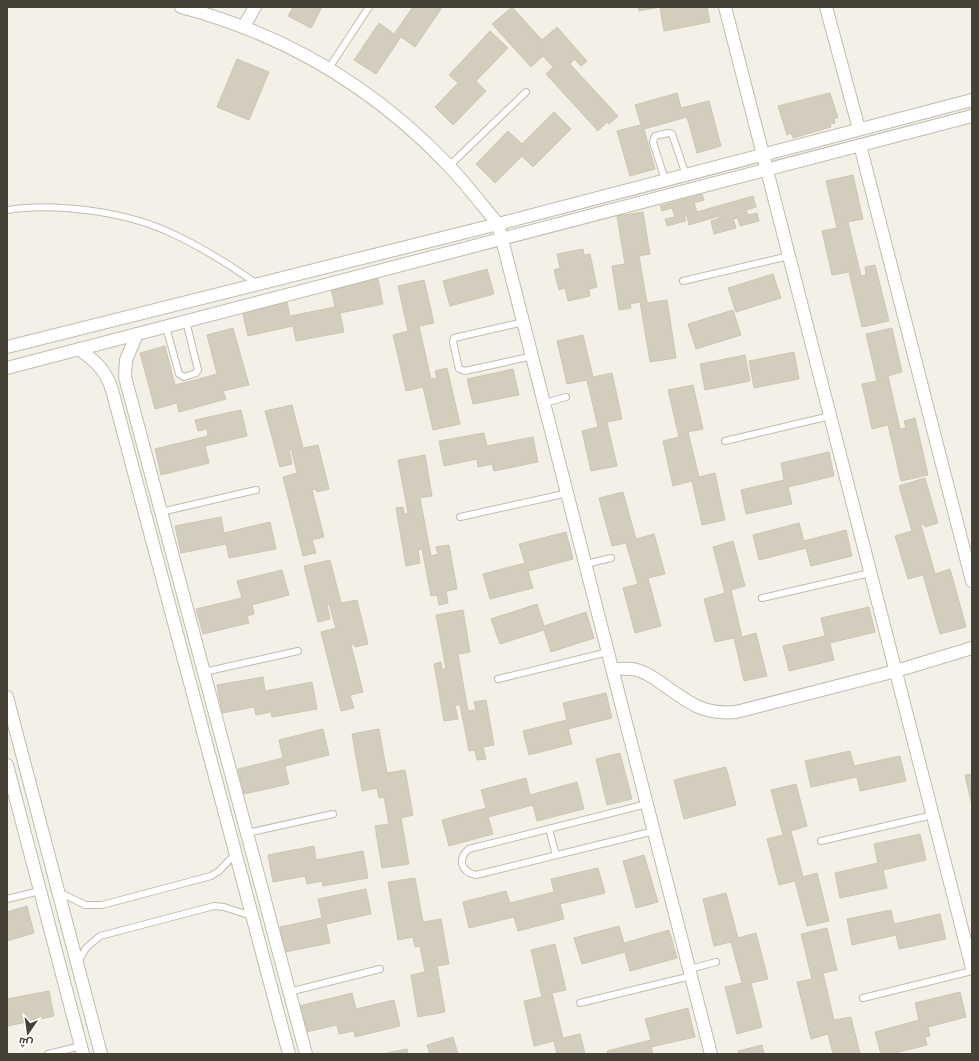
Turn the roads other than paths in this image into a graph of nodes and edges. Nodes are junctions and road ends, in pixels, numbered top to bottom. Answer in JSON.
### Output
{"nodes":[{"id":1,"x":181,"y":7,"type":"edge"},
{"id":2,"x":255,"y":7,"type":"edge"},
{"id":3,"x":369,"y":7,"type":"edge"},
{"id":4,"x":725,"y":7,"type":"edge"},
{"id":5,"x":826,"y":7,"type":"edge"},
{"id":6,"x":244,"y":26,"type":"junction"},
{"id":7,"x":329,"y":68,"type":"junction"},
{"id":8,"x":526,"y":92,"type":"dead end"},
{"id":9,"x":972,"y":100,"type":"edge"},
{"id":10,"x":972,"y":116,"type":"edge"},
{"id":11,"x":859,"y":129,"type":"junction"},
{"id":12,"x":860,"y":145,"type":"junction"},
{"id":13,"x":762,"y":154,"type":"junction"},
{"id":14,"x":449,"y":166,"type":"junction"},
{"id":15,"x":766,"y":170,"type":"junction"},
{"id":16,"x":686,"y":174,"type":"junction"},
{"id":17,"x":665,"y":180,"type":"junction"},
{"id":18,"x":7,"y":210,"type":"edge"},
{"id":19,"x":498,"y":224,"type":"junction"},
{"id":20,"x":502,"y":239,"type":"junction"},
{"id":21,"x":789,"y":256,"type":"junction"},
{"id":22,"x":684,"y":281,"type":"dead end"},
{"id":23,"x":259,"y":285,"type":"junction"},
{"id":24,"x":186,"y":321,"type":"junction"},
{"id":25,"x":524,"y":322,"type":"junction"},
{"id":26,"x":166,"y":327,"type":"junction"},
{"id":27,"x":137,"y":334,"type":"junction"},
{"id":28,"x":7,"y":347,"type":"edge"},
{"id":29,"x":79,"y":349,"type":"junction"},
{"id":30,"x":533,"y":356,"type":"junction"},
{"id":31,"x":7,"y":368,"type":"edge"},
{"id":32,"x":566,"y":397,"type":"dead end"},
{"id":33,"x":545,"y":403,"type":"junction"},
{"id":34,"x":830,"y":416,"type":"junction"},
{"id":35,"x":725,"y":441,"type":"dead end"},
{"id":36,"x":256,"y":490,"type":"dead end"},
{"id":37,"x":568,"y":493,"type":"junction"},
{"id":38,"x":161,"y":512,"type":"junction"},
{"id":39,"x":460,"y":518,"type":"dead end"},
{"id":40,"x":610,"y":558,"type":"dead end"},
{"id":41,"x":586,"y":564,"type":"junction"},
{"id":42,"x":870,"y":573,"type":"junction"},
{"id":43,"x":972,"y":581,"type":"edge"},
{"id":44,"x":762,"y":598,"type":"dead end"},
{"id":45,"x":972,"y":648,"type":"edge"},
{"id":46,"x":298,"y":651,"type":"dead end"},
{"id":47,"x":608,"y":652,"type":"junction"},
{"id":48,"x":613,"y":669,"type":"junction"},
{"id":49,"x":896,"y":671,"type":"junction"},
{"id":50,"x":204,"y":672,"type":"junction"},
{"id":51,"x":498,"y":679,"type":"dead end"},
{"id":52,"x":7,"y":697,"type":"edge"},
{"id":53,"x":7,"y":765,"type":"edge"},
{"id":54,"x":647,"y":804,"type":"junction"},
{"id":55,"x":334,"y":814,"type":"dead end"},
{"id":56,"x":933,"y":814,"type":"junction"},
{"id":57,"x":549,"y":829,"type":"junction"},
{"id":58,"x":654,"y":831,"type":"junction"},
{"id":59,"x":247,"y":833,"type":"junction"},
{"id":60,"x":821,"y":841,"type":"dead end"},
{"id":61,"x":236,"y":853,"type":"junction"},
{"id":62,"x":556,"y":855,"type":"junction"},
{"id":63,"x":40,"y":892,"type":"junction"},
{"id":64,"x":58,"y":892,"type":"junction"},
{"id":65,"x":7,"y":899,"type":"edge"},
{"id":66,"x":252,"y":916,"type":"junction"},
{"id":67,"x":716,"y":962,"type":"dead end"},
{"id":68,"x":77,"y":963,"type":"junction"},
{"id":69,"x":972,"y":968,"type":"edge"},
{"id":70,"x":380,"y":969,"type":"dead end"},
{"id":71,"x":972,"y":971,"type":"edge"},
{"id":72,"x":690,"y":972,"type":"junction"},
{"id":73,"x":289,"y":992,"type":"junction"},
{"id":74,"x":863,"y":998,"type":"dead end"},
{"id":75,"x":580,"y":1003,"type":"dead end"},
{"id":76,"x":82,"y":1050,"type":"edge"},
{"id":77,"x":48,"y":1054,"type":"edge"},
{"id":78,"x":101,"y":1054,"type":"edge"},
{"id":79,"x":289,"y":1054,"type":"edge"},
{"id":80,"x":306,"y":1054,"type":"edge"},
{"id":81,"x":711,"y":1054,"type":"edge"}],
"edges":[{"from":1,"to":6,"type":"street"},
{"from":2,"to":6,"type":"street"},
{"from":3,"to":7,"type":"lane"},
{"from":4,"to":13,"type":"street"},
{"from":5,"to":11,"type":"street"},
{"from":6,"to":7,"type":"street"},
{"from":7,"to":14,"type":"street"},
{"from":8,"to":14,"type":"lane"},
{"from":9,"to":11,"type":"street"},
{"from":10,"to":12,"type":"street"},
{"from":11,"to":13,"type":"street"},
{"from":12,"to":15,"type":"street"},
{"from":12,"to":43,"type":"street"},
{"from":13,"to":15,"type":"street"},
{"from":13,"to":16,"type":"street"},
{"from":14,"to":19,"type":"street"},
{"from":15,"to":20,"type":"street"},
{"from":15,"to":21,"type":"street"},
{"from":16,"to":17,"type":"street"},
{"from":16,"to":17,"type":"lane"},
{"from":17,"to":19,"type":"street"},
{"from":18,"to":23,"type":"lane"},
{"from":19,"to":20,"type":"street"},
{"from":19,"to":23,"type":"street"},
{"from":20,"to":24,"type":"street"},
{"from":20,"to":25,"type":"street"},
{"from":21,"to":22,"type":"lane"},
{"from":21,"to":34,"type":"street"},
{"from":23,"to":28,"type":"street"},
{"from":24,"to":26,"type":"street"},
{"from":24,"to":26,"type":"lane"},
{"from":25,"to":30,"type":"street"},
{"from":25,"to":30,"type":"lane"},
{"from":26,"to":27,"type":"street"},
{"from":27,"to":29,"type":"street"},
{"from":27,"to":38,"type":"street"},
{"from":29,"to":31,"type":"street"},
{"from":29,"to":61,"type":"street"},
{"from":30,"to":33,"type":"street"},
{"from":32,"to":33,"type":"lane"},
{"from":33,"to":37,"type":"street"},
{"from":34,"to":35,"type":"lane"},
{"from":34,"to":42,"type":"street"},
{"from":36,"to":38,"type":"lane"},
{"from":37,"to":39,"type":"lane"},
{"from":37,"to":41,"type":"street"},
{"from":38,"to":50,"type":"street"},
{"from":40,"to":41,"type":"lane"},
{"from":41,"to":47,"type":"street"},
{"from":42,"to":44,"type":"lane"},
{"from":42,"to":49,"type":"street"},
{"from":45,"to":49,"type":"street"},
{"from":46,"to":50,"type":"lane"},
{"from":47,"to":48,"type":"street"},
{"from":47,"to":51,"type":"lane"},
{"from":48,"to":49,"type":"street"},
{"from":48,"to":54,"type":"street"},
{"from":49,"to":56,"type":"street"},
{"from":50,"to":59,"type":"street"},
{"from":52,"to":64,"type":"street"},
{"from":53,"to":63,"type":"street"},
{"from":54,"to":57,"type":"lane"},
{"from":54,"to":58,"type":"street"},
{"from":55,"to":59,"type":"lane"},
{"from":56,"to":60,"type":"lane"},
{"from":56,"to":69,"type":"street"},
{"from":57,"to":62,"type":"lane"},
{"from":57,"to":62,"type":"lane"},
{"from":58,"to":62,"type":"lane"},
{"from":58,"to":72,"type":"street"},
{"from":59,"to":73,"type":"street"},
{"from":61,"to":64,"type":"lane"},
{"from":61,"to":66,"type":"street"},
{"from":63,"to":65,"type":"lane"},
{"from":63,"to":76,"type":"street"},
{"from":64,"to":68,"type":"street"},
{"from":66,"to":68,"type":"lane"},
{"from":66,"to":79,"type":"street"},
{"from":67,"to":72,"type":"lane"},
{"from":68,"to":78,"type":"street"},
{"from":70,"to":73,"type":"lane"},
{"from":71,"to":74,"type":"lane"},
{"from":72,"to":75,"type":"lane"},
{"from":72,"to":81,"type":"street"},
{"from":73,"to":80,"type":"street"},
{"from":76,"to":77,"type":"lane"}]}
